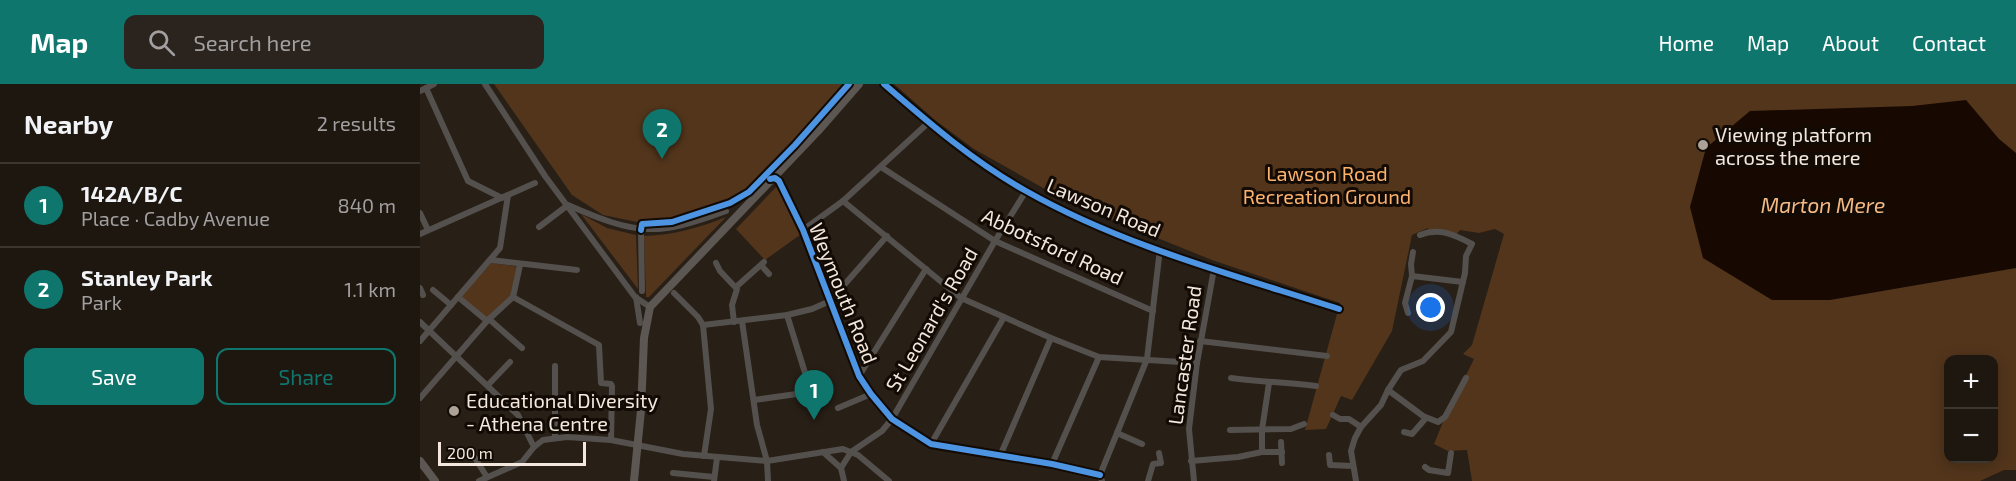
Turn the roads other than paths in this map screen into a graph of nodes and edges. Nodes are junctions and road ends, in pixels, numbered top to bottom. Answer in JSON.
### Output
{"nodes":[{"id":1,"x":434,"y":84,"type":"edge"},
{"id":2,"x":485,"y":84,"type":"edge"},
{"id":3,"x":859,"y":84,"type":"edge"},
{"id":4,"x":884,"y":84,"type":"edge"},
{"id":5,"x":423,"y":89,"type":"edge"},
{"id":6,"x":928,"y":123,"type":"junction"},
{"id":7,"x":881,"y":167,"type":"junction"},
{"id":8,"x":771,"y":179,"type":"junction"},
{"id":9,"x":535,"y":183,"type":"dead end"},
{"id":10,"x":1026,"y":191,"type":"junction"},
{"id":11,"x":505,"y":197,"type":"junction"},
{"id":12,"x":843,"y":201,"type":"junction"},
{"id":13,"x":568,"y":205,"type":"junction"},
{"id":14,"x":726,"y":211,"type":"dead end"},
{"id":15,"x":420,"y":213,"type":"edge"},
{"id":16,"x":539,"y":227,"type":"dead end"},
{"id":17,"x":428,"y":230,"type":"junction"},
{"id":18,"x":641,"y":230,"type":"junction"},
{"id":19,"x":803,"y":230,"type":"junction"},
{"id":20,"x":420,"y":234,"type":"edge"},
{"id":21,"x":1420,"y":235,"type":"dead end"},
{"id":22,"x":887,"y":236,"type":"junction"},
{"id":23,"x":995,"y":241,"type":"junction"},
{"id":24,"x":1160,"y":249,"type":"junction"},
{"id":25,"x":1413,"y":252,"type":"dead end"},
{"id":26,"x":490,"y":260,"type":"junction"},
{"id":27,"x":716,"y":263,"type":"dead end"},
{"id":28,"x":520,"y":265,"type":"junction"},
{"id":29,"x":926,"y":269,"type":"junction"},
{"id":30,"x":1214,"y":269,"type":"junction"},
{"id":31,"x":577,"y":270,"type":"dead end"},
{"id":32,"x":769,"y":274,"type":"dead end"},
{"id":33,"x":1412,"y":276,"type":"junction"},
{"id":34,"x":1463,"y":282,"type":"junction"},
{"id":35,"x":736,"y":287,"type":"junction"},
{"id":36,"x":433,"y":290,"type":"dead end"},
{"id":37,"x":642,"y":291,"type":"dead end"},
{"id":38,"x":674,"y":293,"type":"dead end"},
{"id":39,"x":458,"y":297,"type":"junction"},
{"id":40,"x":513,"y":297,"type":"junction"},
{"id":41,"x":635,"y":297,"type":"junction"},
{"id":42,"x":962,"y":298,"type":"junction"},
{"id":43,"x":830,"y":301,"type":"junction"},
{"id":44,"x":451,"y":305,"type":"junction"},
{"id":45,"x":650,"y":307,"type":"junction"},
{"id":46,"x":1339,"y":309,"type":"dead end"},
{"id":47,"x":1153,"y":310,"type":"junction"},
{"id":48,"x":1408,"y":313,"type":"dead end"},
{"id":49,"x":787,"y":315,"type":"junction"},
{"id":50,"x":1004,"y":317,"type":"junction"},
{"id":51,"x":488,"y":320,"type":"junction"},
{"id":52,"x":742,"y":321,"type":"junction"},
{"id":53,"x":420,"y":322,"type":"edge"},
{"id":54,"x":734,"y":322,"type":"junction"},
{"id":55,"x":640,"y":323,"type":"dead end"},
{"id":56,"x":703,"y":325,"type":"junction"},
{"id":57,"x":429,"y":330,"type":"junction"},
{"id":58,"x":1051,"y":338,"type":"junction"},
{"id":59,"x":420,"y":341,"type":"edge"},
{"id":60,"x":1200,"y":341,"type":"junction"},
{"id":61,"x":522,"y":348,"type":"dead end"},
{"id":62,"x":457,"y":356,"type":"junction"},
{"id":63,"x":1327,"y":356,"type":"dead end"},
{"id":64,"x":1099,"y":357,"type":"junction"},
{"id":65,"x":1147,"y":359,"type":"junction"},
{"id":66,"x":510,"y":362,"type":"dead end"},
{"id":67,"x":1197,"y":363,"type":"junction"},
{"id":68,"x":555,"y":366,"type":"dead end"},
{"id":69,"x":859,"y":376,"type":"junction"},
{"id":70,"x":1231,"y":378,"type":"dead end"},
{"id":71,"x":1466,"y":378,"type":"dead end"},
{"id":72,"x":1269,"y":383,"type":"junction"},
{"id":73,"x":488,"y":385,"type":"junction"},
{"id":74,"x":1316,"y":386,"type":"dead end"},
{"id":75,"x":1388,"y":390,"type":"junction"},
{"id":76,"x":871,"y":394,"type":"junction"},
{"id":77,"x":420,"y":399,"type":"edge"},
{"id":78,"x":754,"y":400,"type":"junction"},
{"id":79,"x":590,"y":404,"type":"dead end"},
{"id":80,"x":612,"y":405,"type":"junction"},
{"id":81,"x":838,"y":408,"type":"dead end"},
{"id":82,"x":1333,"y":415,"type":"dead end"},
{"id":83,"x":1426,"y":418,"type":"junction"},
{"id":84,"x":892,"y":419,"type":"junction"},
{"id":85,"x":1304,"y":424,"type":"dead end"},
{"id":86,"x":1361,"y":427,"type":"junction"},
{"id":87,"x":1230,"y":430,"type":"dead end"},
{"id":88,"x":1262,"y":430,"type":"junction"},
{"id":89,"x":1404,"y":432,"type":"dead end"},
{"id":90,"x":1117,"y":433,"type":"junction"},
{"id":91,"x":555,"y":437,"type":"junction"},
{"id":92,"x":611,"y":440,"type":"junction"},
{"id":93,"x":1281,"y":442,"type":"dead end"},
{"id":94,"x":931,"y":444,"type":"junction"},
{"id":95,"x":1142,"y":444,"type":"dead end"},
{"id":96,"x":638,"y":445,"type":"junction"},
{"id":97,"x":534,"y":447,"type":"junction"},
{"id":98,"x":822,"y":452,"type":"junction"},
{"id":99,"x":851,"y":452,"type":"junction"},
{"id":100,"x":1262,"y":452,"type":"junction"},
{"id":101,"x":1282,"y":452,"type":"junction"},
{"id":102,"x":1159,"y":453,"type":"dead end"},
{"id":103,"x":1451,"y":453,"type":"dead end"},
{"id":104,"x":473,"y":455,"type":"dead end"},
{"id":105,"x":1329,"y":455,"type":"dead end"},
{"id":106,"x":704,"y":456,"type":"junction"},
{"id":107,"x":1000,"y":456,"type":"junction"},
{"id":108,"x":717,"y":458,"type":"junction"},
{"id":109,"x":420,"y":461,"type":"edge"},
{"id":110,"x":767,"y":461,"type":"junction"},
{"id":111,"x":1191,"y":461,"type":"junction"},
{"id":112,"x":1282,"y":463,"type":"dead end"},
{"id":113,"x":1052,"y":464,"type":"junction"},
{"id":114,"x":1353,"y":465,"type":"junction"},
{"id":115,"x":1425,"y":467,"type":"dead end"},
{"id":116,"x":841,"y":468,"type":"junction"},
{"id":117,"x":1437,"y":471,"type":"junction"},
{"id":118,"x":673,"y":473,"type":"dead end"},
{"id":119,"x":487,"y":477,"type":"junction"},
{"id":120,"x":1101,"y":478,"type":"edge"},
{"id":121,"x":714,"y":479,"type":"edge"},
{"id":122,"x":435,"y":481,"type":"edge"},
{"id":123,"x":479,"y":481,"type":"edge"},
{"id":124,"x":634,"y":481,"type":"edge"},
{"id":125,"x":768,"y":481,"type":"edge"},
{"id":126,"x":844,"y":481,"type":"edge"},
{"id":127,"x":889,"y":481,"type":"edge"},
{"id":128,"x":1148,"y":481,"type":"edge"},
{"id":129,"x":1194,"y":481,"type":"edge"},
{"id":130,"x":1356,"y":481,"type":"edge"},
{"id":131,"x":1436,"y":481,"type":"edge"}],
"edges":[{"from":1,"to":5,"type":"street"},
{"from":2,"to":13,"type":"street"},
{"from":3,"to":8,"type":"main road"},
{"from":4,"to":6,"type":"street","name":"Lawson Road"},
{"from":5,"to":11,"type":"street"},
{"from":6,"to":7,"type":"street"},
{"from":6,"to":10,"type":"street","name":"Lawson Road"},
{"from":7,"to":12,"type":"street"},
{"from":7,"to":23,"type":"street","name":"Abbotsford Road"},
{"from":8,"to":19,"type":"street","name":"Weymouth Road"},
{"from":8,"to":45,"type":"main road"},
{"from":9,"to":11,"type":"street"},
{"from":10,"to":23,"type":"street","name":"St Leonard's Road"},
{"from":10,"to":24,"type":"street","name":"Lawson Road"},
{"from":11,"to":17,"type":"street"},
{"from":11,"to":26,"type":"street"},
{"from":12,"to":19,"type":"street"},
{"from":12,"to":22,"type":"street"},
{"from":13,"to":16,"type":"street"},
{"from":13,"to":18,"type":"street"},
{"from":13,"to":41,"type":"street"},
{"from":14,"to":18,"type":"street"},
{"from":15,"to":17,"type":"street"},
{"from":17,"to":20,"type":"street"},
{"from":18,"to":37,"type":"street"},
{"from":19,"to":43,"type":"street","name":"Weymouth Road"},
{"from":21,"to":34,"type":"street"},
{"from":22,"to":29,"type":"street"},
{"from":22,"to":43,"type":"street"},
{"from":23,"to":42,"type":"street","name":"St Leonard's Road"},
{"from":23,"to":47,"type":"street","name":"Abbotsford Road"},
{"from":24,"to":30,"type":"street","name":"Lawson Road"},
{"from":24,"to":47,"type":"street"},
{"from":25,"to":33,"type":"street"},
{"from":26,"to":28,"type":"street"},
{"from":26,"to":39,"type":"street"},
{"from":27,"to":35,"type":"street"},
{"from":28,"to":31,"type":"street"},
{"from":28,"to":40,"type":"street"},
{"from":29,"to":42,"type":"street"},
{"from":29,"to":69,"type":"street"},
{"from":30,"to":46,"type":"street","name":"Lawson Road"},
{"from":30,"to":60,"type":"street","name":"Lancaster Road"},
{"from":32,"to":35,"type":"street"},
{"from":33,"to":34,"type":"street"},
{"from":33,"to":48,"type":"street"},
{"from":34,"to":75,"type":"street"},
{"from":35,"to":54,"type":"street"},
{"from":36,"to":44,"type":"street"},
{"from":38,"to":56,"type":"street"},
{"from":39,"to":44,"type":"street"},
{"from":39,"to":51,"type":"street"},
{"from":40,"to":51,"type":"street"},
{"from":40,"to":80,"type":"street"},
{"from":41,"to":45,"type":"street"},
{"from":41,"to":55,"type":"street"},
{"from":42,"to":50,"type":"street"},
{"from":42,"to":84,"type":"street","name":"St Leonard's Road"},
{"from":43,"to":49,"type":"street"},
{"from":43,"to":69,"type":"street","name":"Weymouth Road"},
{"from":44,"to":57,"type":"street"},
{"from":45,"to":96,"type":"main road"},
{"from":47,"to":65,"type":"street"},
{"from":49,"to":52,"type":"street"},
{"from":49,"to":78,"type":"street"},
{"from":50,"to":58,"type":"street"},
{"from":50,"to":94,"type":"street"},
{"from":51,"to":61,"type":"street"},
{"from":51,"to":62,"type":"street"},
{"from":52,"to":54,"type":"street"},
{"from":52,"to":78,"type":"street"},
{"from":53,"to":57,"type":"street"},
{"from":54,"to":56,"type":"street"},
{"from":56,"to":106,"type":"street"},
{"from":57,"to":59,"type":"street"},
{"from":57,"to":62,"type":"street"},
{"from":58,"to":64,"type":"street"},
{"from":58,"to":107,"type":"street"},
{"from":60,"to":63,"type":"street"},
{"from":60,"to":67,"type":"street","name":"Lancaster Road"},
{"from":62,"to":73,"type":"street"},
{"from":62,"to":77,"type":"street"},
{"from":64,"to":65,"type":"street"},
{"from":64,"to":113,"type":"street"},
{"from":65,"to":67,"type":"street"},
{"from":65,"to":90,"type":"street"},
{"from":66,"to":73,"type":"street"},
{"from":67,"to":111,"type":"street","name":"Lancaster Road"},
{"from":68,"to":91,"type":"street"},
{"from":69,"to":76,"type":"street","name":"Weymouth Road"},
{"from":70,"to":72,"type":"street"},
{"from":71,"to":83,"type":"street"},
{"from":72,"to":74,"type":"street"},
{"from":72,"to":88,"type":"street"},
{"from":73,"to":97,"type":"street"},
{"from":75,"to":83,"type":"street"},
{"from":75,"to":86,"type":"street"},
{"from":76,"to":81,"type":"street"},
{"from":76,"to":84,"type":"street","name":"Weymouth Road"},
{"from":78,"to":110,"type":"street"},
{"from":79,"to":80,"type":"street"},
{"from":80,"to":92,"type":"street"},
{"from":82,"to":86,"type":"street"},
{"from":83,"to":89,"type":"street"},
{"from":84,"to":94,"type":"street","name":"Weymouth Road"},
{"from":84,"to":99,"type":"street","name":"St Leonard's Road"},
{"from":85,"to":88,"type":"street"},
{"from":86,"to":114,"type":"street"},
{"from":87,"to":88,"type":"street"},
{"from":88,"to":100,"type":"street"},
{"from":90,"to":95,"type":"street"},
{"from":90,"to":120,"type":"street"},
{"from":91,"to":92,"type":"street"},
{"from":91,"to":97,"type":"street"},
{"from":92,"to":96,"type":"street"},
{"from":93,"to":101,"type":"street"},
{"from":94,"to":107,"type":"street"},
{"from":96,"to":106,"type":"street"},
{"from":96,"to":124,"type":"main road"},
{"from":97,"to":119,"type":"street"},
{"from":98,"to":99,"type":"street"},
{"from":98,"to":110,"type":"street"},
{"from":98,"to":116,"type":"street"},
{"from":99,"to":116,"type":"street"},
{"from":99,"to":127,"type":"street"},
{"from":100,"to":101,"type":"street"},
{"from":100,"to":111,"type":"street"},
{"from":101,"to":112,"type":"street"},
{"from":102,"to":128,"type":"street"},
{"from":103,"to":117,"type":"street"},
{"from":104,"to":119,"type":"street"},
{"from":105,"to":114,"type":"street"},
{"from":106,"to":108,"type":"street"},
{"from":107,"to":113,"type":"street"},
{"from":108,"to":110,"type":"street"},
{"from":108,"to":121,"type":"street"},
{"from":109,"to":122,"type":"main road"},
{"from":110,"to":125,"type":"street"},
{"from":111,"to":129,"type":"street","name":"Lancaster Road"},
{"from":113,"to":120,"type":"street"},
{"from":114,"to":130,"type":"street"},
{"from":115,"to":117,"type":"street"},
{"from":116,"to":126,"type":"street"},
{"from":117,"to":131,"type":"street"},
{"from":118,"to":121,"type":"street"},
{"from":119,"to":123,"type":"street"}]}
